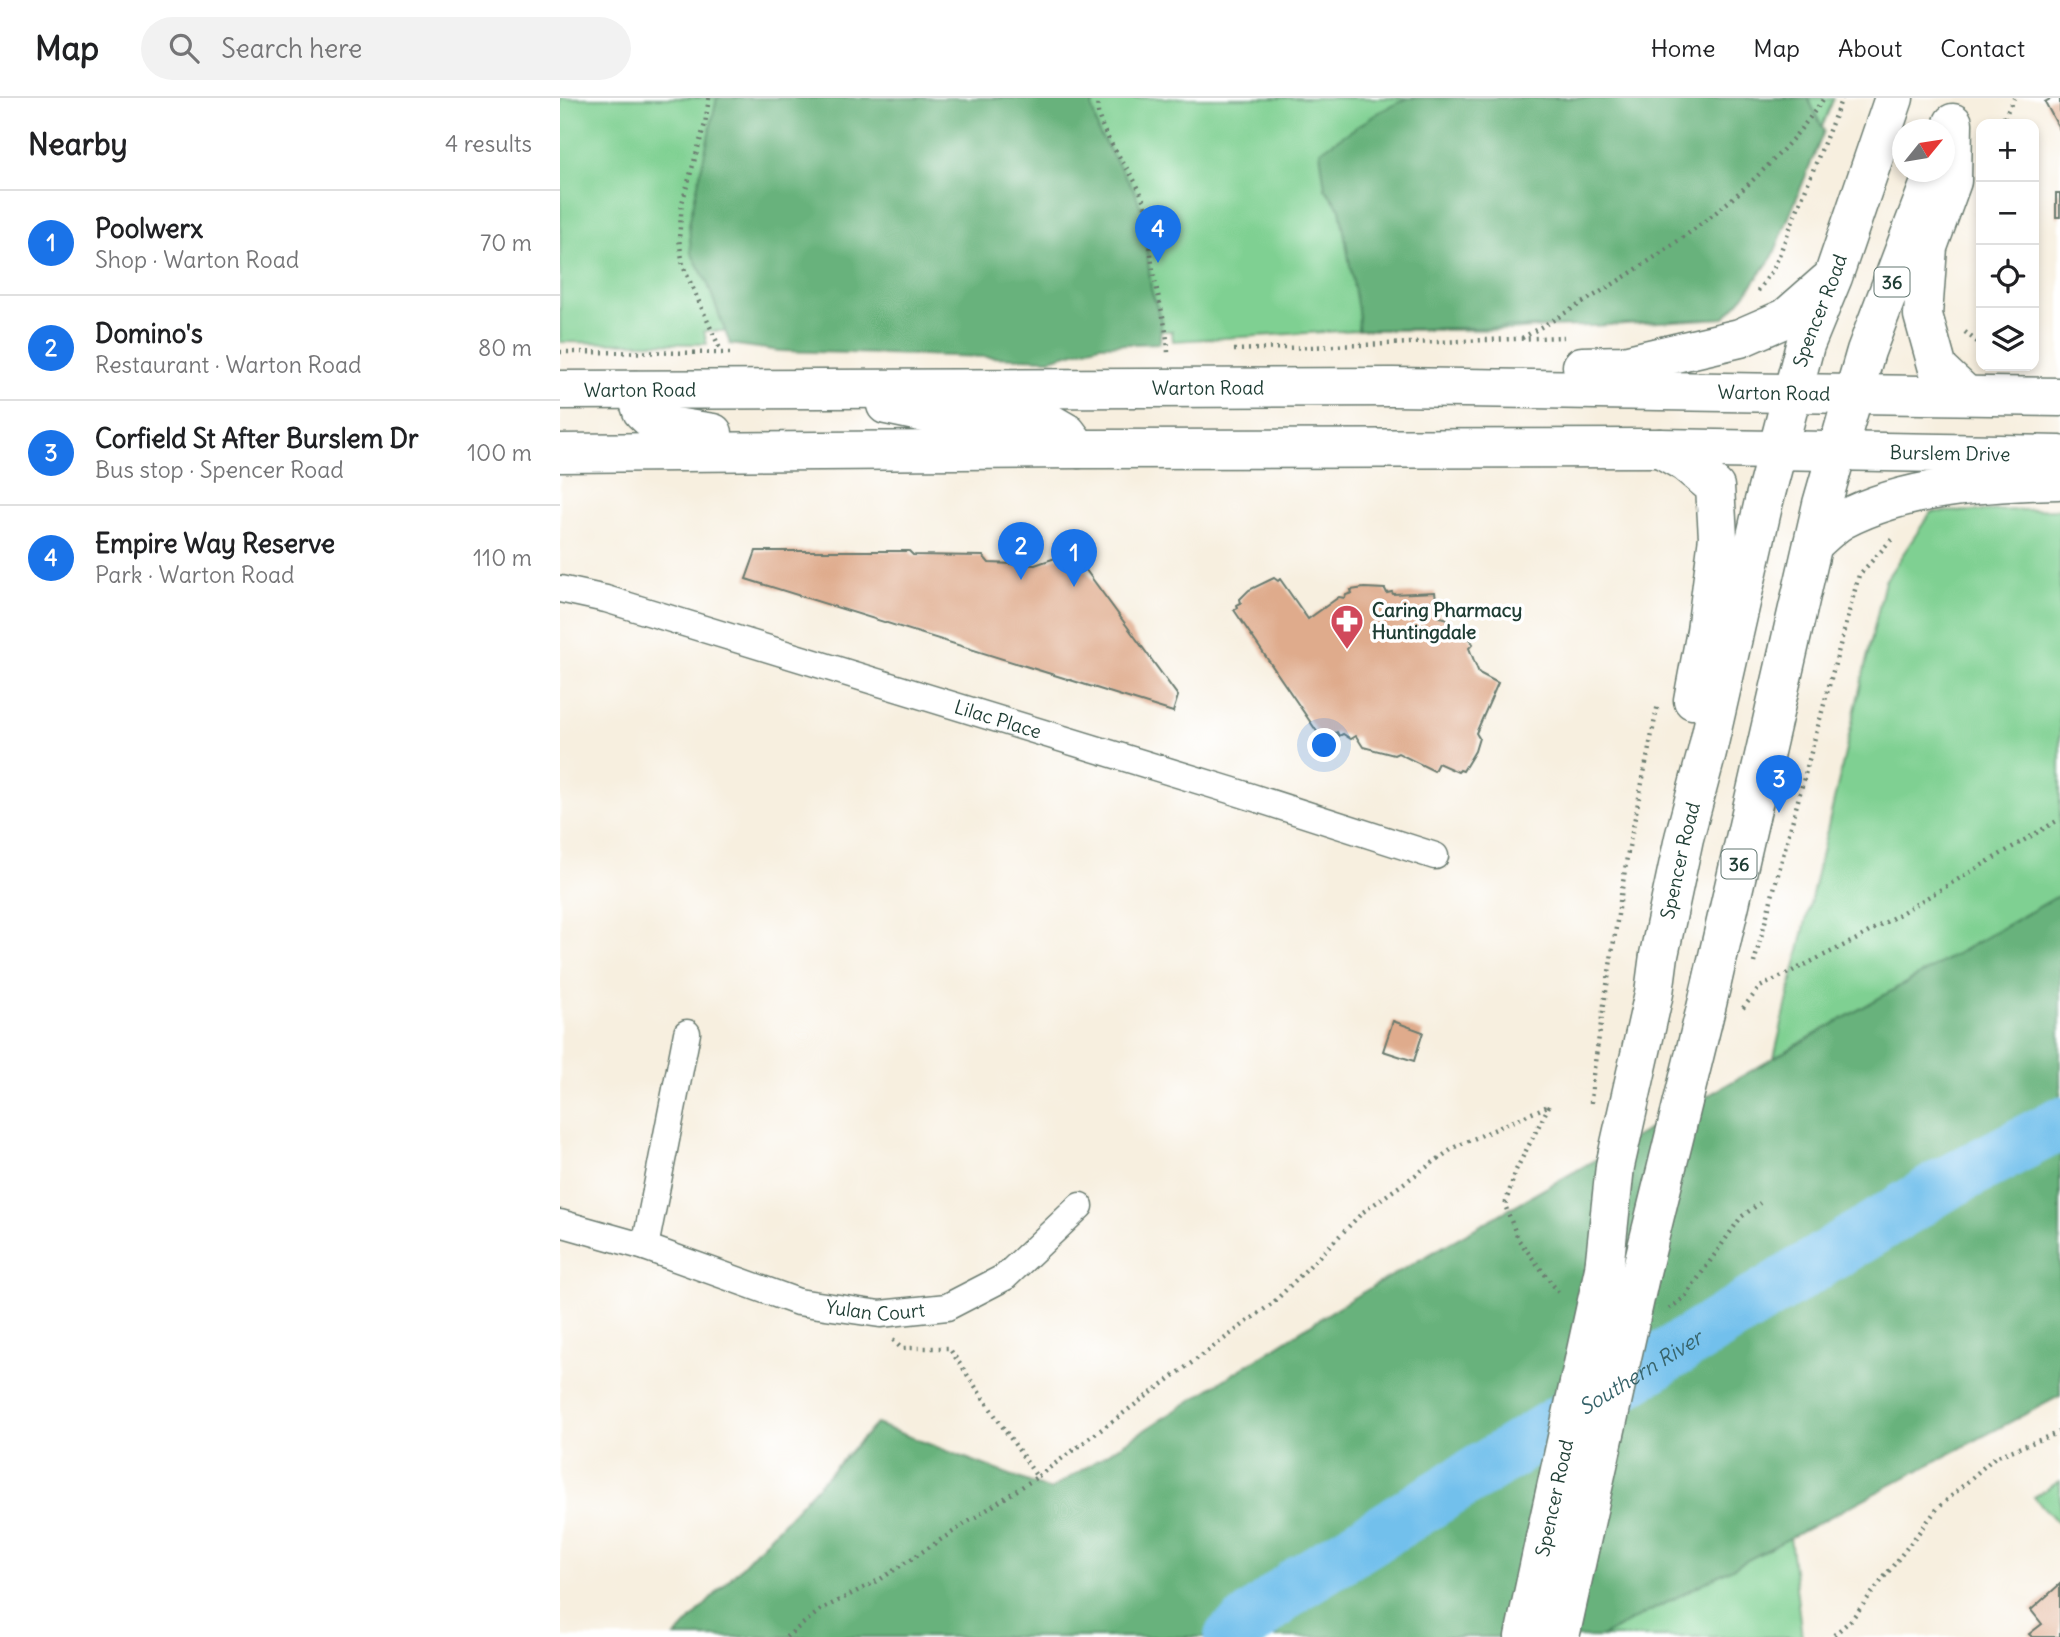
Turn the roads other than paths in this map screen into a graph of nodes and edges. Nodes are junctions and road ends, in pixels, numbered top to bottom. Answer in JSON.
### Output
{"nodes":[{"id":1,"x":1894,"y":98,"type":"edge"},
{"id":2,"x":1930,"y":182,"type":"edge"},
{"id":3,"x":1952,"y":182,"type":"edge"},
{"id":4,"x":1833,"y":277,"type":"junction"},
{"id":5,"x":1393,"y":387,"type":"junction"},
{"id":6,"x":860,"y":389,"type":"junction"},
{"id":7,"x":560,"y":390,"type":"edge"},
{"id":8,"x":635,"y":390,"type":"junction"},
{"id":9,"x":1793,"y":392,"type":"junction"},
{"id":10,"x":1854,"y":393,"type":"junction"},
{"id":11,"x":1966,"y":395,"type":"junction"},
{"id":12,"x":2060,"y":397,"type":"edge"},
{"id":13,"x":1660,"y":448,"type":"junction"},
{"id":14,"x":1079,"y":449,"type":"junction"},
{"id":15,"x":1777,"y":451,"type":"junction"},
{"id":16,"x":1837,"y":452,"type":"junction"},
{"id":17,"x":560,"y":453,"type":"edge"},
{"id":18,"x":778,"y":453,"type":"junction"},
{"id":19,"x":2060,"y":455,"type":"edge"},
{"id":20,"x":2060,"y":480,"type":"edge"},
{"id":21,"x":1813,"y":544,"type":"junction"},
{"id":22,"x":560,"y":589,"type":"edge"},
{"id":23,"x":1435,"y":856,"type":"dead end"},
{"id":24,"x":1659,"y":954,"type":"junction"},
{"id":25,"x":687,"y":1033,"type":"dead end"},
{"id":26,"x":1080,"y":1206,"type":"dead end"},
{"id":27,"x":560,"y":1223,"type":"edge"},
{"id":28,"x":645,"y":1247,"type":"junction"},
{"id":29,"x":1622,"y":1273,"type":"junction"},
{"id":30,"x":1563,"y":1542,"type":"junction"},
{"id":31,"x":1524,"y":1637,"type":"edge"},
{"id":32,"x":1560,"y":1637,"type":"edge"}],
"edges":[{"from":1,"to":4,"type":"main road","name":"Spencer Road","number":"36"},
{"from":2,"to":10,"type":"main road","name":"Spencer Road","number":"36"},
{"from":3,"to":11,"type":"main road"},
{"from":4,"to":5,"type":"main road"},
{"from":4,"to":9,"type":"main road","name":"Spencer Road","number":"36"},
{"from":5,"to":6,"type":"main road","name":"Warton Road"},
{"from":5,"to":9,"type":"main road","name":"Warton Road"},
{"from":6,"to":8,"type":"main road","name":"Warton Road"},
{"from":6,"to":14,"type":"main road"},
{"from":7,"to":8,"type":"main road","name":"Warton Road"},
{"from":8,"to":18,"type":"main road"},
{"from":9,"to":10,"type":"main road","name":"Warton Road"},
{"from":9,"to":15,"type":"main road","name":"Spencer Road","number":"36"},
{"from":10,"to":11,"type":"main road"},
{"from":10,"to":16,"type":"main road","name":"Spencer Road","number":"36"},
{"from":11,"to":12,"type":"main road"},
{"from":13,"to":14,"type":"main road"},
{"from":13,"to":15,"type":"main road"},
{"from":13,"to":24,"type":"main road"},
{"from":14,"to":18,"type":"main road"},
{"from":15,"to":16,"type":"main road"},
{"from":15,"to":24,"type":"main road","name":"Spencer Road","number":"36"},
{"from":16,"to":19,"type":"main road","name":"Burslem Drive"},
{"from":16,"to":21,"type":"main road","name":"Spencer Road","number":"36"},
{"from":17,"to":18,"type":"main road"},
{"from":20,"to":21,"type":"main road"},
{"from":21,"to":29,"type":"main road","name":"Spencer Road","number":"36"},
{"from":22,"to":23,"type":"street","name":"Lilac Place"},
{"from":24,"to":29,"type":"main road","name":"Spencer Road","number":"36"},
{"from":25,"to":28,"type":"street"},
{"from":26,"to":28,"type":"street","name":"Yulan Court"},
{"from":27,"to":28,"type":"street","name":"Yulan Court"},
{"from":29,"to":30,"type":"main road","name":"Spencer Road","number":"36","bridge":true},
{"from":30,"to":31,"type":"main road","name":"Spencer Road","number":"36"},
{"from":30,"to":32,"type":"main road","name":"Spencer Road","number":"36"}]}
